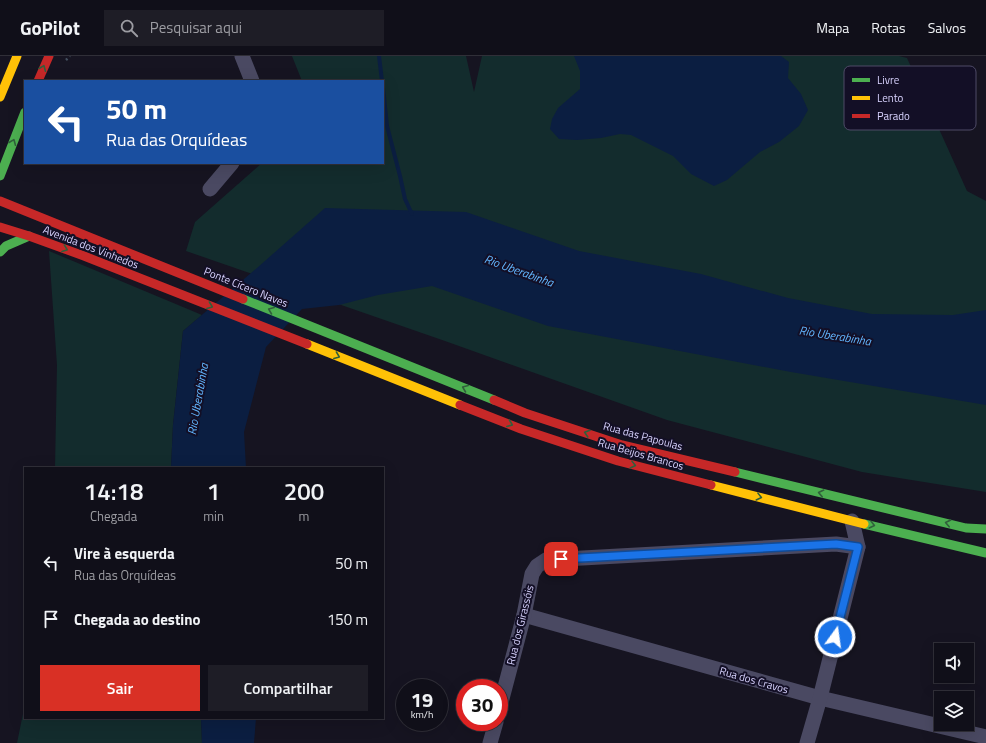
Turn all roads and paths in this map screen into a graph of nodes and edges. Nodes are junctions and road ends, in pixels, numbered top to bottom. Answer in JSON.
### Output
{"nodes":[{"id":1,"x":17,"y":56,"type":"edge"},
{"id":2,"x":49,"y":56,"type":"edge"},
{"id":3,"x":242,"y":56,"type":"edge"},
{"id":4,"x":38,"y":80,"type":"edge"},
{"id":5,"x":252,"y":80,"type":"edge"},
{"id":6,"x":0,"y":97,"type":"edge"},
{"id":7,"x":24,"y":115,"type":"edge"},
{"id":8,"x":231,"y":164,"type":"edge"},
{"id":9,"x":2,"y":177,"type":"edge"},
{"id":10,"x":210,"y":189,"type":"dead end"},
{"id":11,"x":18,"y":200,"type":"dead end"},
{"id":12,"x":0,"y":201,"type":"edge"},
{"id":13,"x":36,"y":215,"type":"junction"},
{"id":14,"x":0,"y":227,"type":"edge"},
{"id":15,"x":29,"y":236,"type":"junction"},
{"id":16,"x":0,"y":252,"type":"edge"},
{"id":17,"x":177,"y":272,"type":"joint"},
{"id":18,"x":307,"y":325,"type":"joint"},
{"id":19,"x":300,"y":342,"type":"joint"},
{"id":20,"x":852,"y":521,"type":"junction"},
{"id":21,"x":986,"y":528,"type":"edge"},
{"id":22,"x":858,"y":547,"type":"junction"},
{"id":23,"x":986,"y":553,"type":"edge"},
{"id":24,"x":524,"y":615,"type":"junction"},
{"id":25,"x":507,"y":679,"type":"edge"},
{"id":26,"x":820,"y":698,"type":"junction"},
{"id":27,"x":493,"y":731,"type":"edge"},
{"id":28,"x":986,"y":737,"type":"edge"},
{"id":29,"x":490,"y":743,"type":"edge"},
{"id":30,"x":808,"y":743,"type":"edge"}],
"edges":[{"from":1,"to":6,"type":"main road"},
{"from":4,"to":2,"type":"main road","one_way":true},
{"from":3,"to":5,"type":"street"},
{"from":9,"to":7,"type":"main road","one_way":true},
{"from":8,"to":10,"type":"street"},
{"from":11,"to":13,"type":"main road"},
{"from":12,"to":13,"type":"main road","name":"Avenida dos Vinhedos"},
{"from":13,"to":17,"type":"main road","name":"Avenida dos Vinhedos"},
{"from":14,"to":15,"type":"main road","name":"Avenida dos Vinhedos"},
{"from":15,"to":16,"type":"main road"},
{"from":15,"to":19,"type":"main road","name":"Avenida dos Vinhedos","one_way":true},
{"from":18,"to":17,"type":"main road","name":"Ponte Cícero Naves","one_way":true},
{"from":21,"to":18,"type":"main road","name":"Rua das Papoulas","one_way":true},
{"from":19,"to":20,"type":"main road","name":"Rua Beijos Brancos","one_way":true},
{"from":20,"to":22,"type":"street"},
{"from":20,"to":23,"type":"main road","name":"Rua Beijos Brancos","one_way":true},
{"from":22,"to":24,"type":"street","name":"Rua dos Girassóis"},
{"from":22,"to":26,"type":"street"},
{"from":24,"to":25,"type":"street","name":"Rua dos Girassóis"},
{"from":24,"to":26,"type":"street","name":"Rua dos Cravos"},
{"from":26,"to":28,"type":"street","name":"Rua dos Cravos"},
{"from":26,"to":30,"type":"street"},
{"from":27,"to":29,"type":"street"}]}
